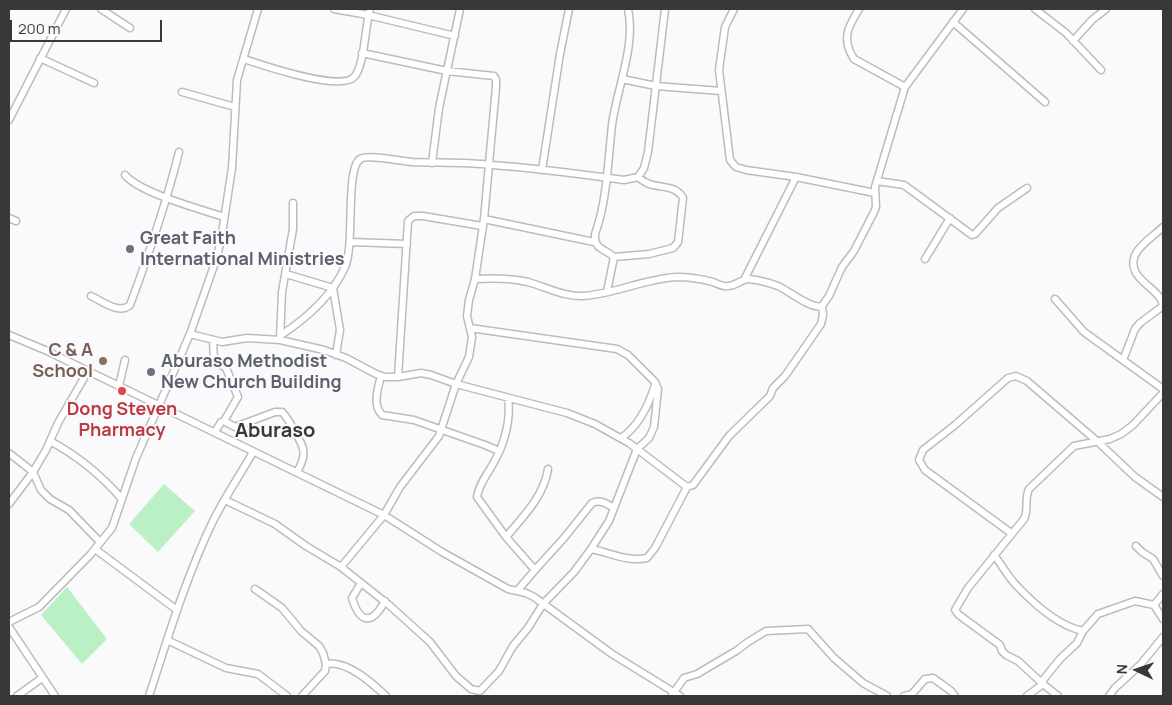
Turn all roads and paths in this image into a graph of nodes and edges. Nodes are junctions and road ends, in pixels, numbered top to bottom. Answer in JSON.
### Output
{"nodes":[{"id":1,"x":66,"y":9,"type":"edge"},
{"id":2,"x":101,"y":9,"type":"edge"},
{"id":3,"x":258,"y":9,"type":"edge"},
{"id":4,"x":334,"y":9,"type":"edge"},
{"id":5,"x":460,"y":9,"type":"edge"},
{"id":6,"x":569,"y":9,"type":"edge"},
{"id":7,"x":628,"y":9,"type":"edge"},
{"id":8,"x":665,"y":9,"type":"edge"},
{"id":9,"x":734,"y":9,"type":"edge"},
{"id":10,"x":859,"y":9,"type":"edge"},
{"id":11,"x":963,"y":9,"type":"edge"},
{"id":12,"x":1035,"y":9,"type":"edge"},
{"id":13,"x":1106,"y":9,"type":"edge"},
{"id":14,"x":369,"y":12,"type":"edge"},
{"id":15,"x":953,"y":22,"type":"junction"},
{"id":16,"x":130,"y":28,"type":"dead end"},
{"id":17,"x":455,"y":36,"type":"junction"},
{"id":18,"x":1074,"y":41,"type":"junction"},
{"id":19,"x":362,"y":53,"type":"junction"},
{"id":20,"x":40,"y":58,"type":"junction"},
{"id":21,"x":244,"y":59,"type":"junction"},
{"id":22,"x":1101,"y":70,"type":"dead end"},
{"id":23,"x":447,"y":71,"type":"junction"},
{"id":24,"x":622,"y":79,"type":"junction"},
{"id":25,"x":94,"y":83,"type":"dead end"},
{"id":26,"x":656,"y":86,"type":"junction"},
{"id":27,"x":905,"y":87,"type":"junction"},
{"id":28,"x":721,"y":91,"type":"junction"},
{"id":29,"x":182,"y":92,"type":"dead end"},
{"id":30,"x":1045,"y":102,"type":"dead end"},
{"id":31,"x":235,"y":107,"type":"junction"},
{"id":32,"x":9,"y":120,"type":"edge"},
{"id":33,"x":179,"y":152,"type":"dead end"},
{"id":34,"x":432,"y":163,"type":"junction"},
{"id":35,"x":490,"y":164,"type":"junction"},
{"id":36,"x":542,"y":170,"type":"junction"},
{"id":37,"x":125,"y":175,"type":"dead end"},
{"id":38,"x":638,"y":177,"type":"junction"},
{"id":39,"x":796,"y":177,"type":"junction"},
{"id":40,"x":607,"y":178,"type":"junction"},
{"id":41,"x":877,"y":182,"type":"junction"},
{"id":42,"x":1027,"y":188,"type":"dead end"},
{"id":43,"x":875,"y":193,"type":"junction"},
{"id":44,"x":168,"y":197,"type":"junction"},
{"id":45,"x":293,"y":203,"type":"dead end"},
{"id":46,"x":224,"y":217,"type":"junction"},
{"id":47,"x":9,"y":218,"type":"edge"},
{"id":48,"x":950,"y":218,"type":"junction"},
{"id":49,"x":16,"y":221,"type":"dead end"},
{"id":50,"x":483,"y":223,"type":"junction"},
{"id":51,"x":1163,"y":227,"type":"edge"},
{"id":52,"x":351,"y":242,"type":"junction"},
{"id":53,"x":594,"y":242,"type":"junction"},
{"id":54,"x":407,"y":244,"type":"junction"},
{"id":55,"x":614,"y":257,"type":"junction"},
{"id":56,"x":924,"y":259,"type":"dead end"},
{"id":57,"x":286,"y":274,"type":"junction"},
{"id":58,"x":475,"y":279,"type":"junction"},
{"id":59,"x":744,"y":280,"type":"junction"},
{"id":60,"x":333,"y":288,"type":"junction"},
{"id":61,"x":607,"y":292,"type":"junction"},
{"id":62,"x":91,"y":296,"type":"dead end"},
{"id":63,"x":1055,"y":299,"type":"dead end"},
{"id":64,"x":822,"y":306,"type":"junction"},
{"id":65,"x":470,"y":328,"type":"junction"},
{"id":66,"x":190,"y":334,"type":"junction"},
{"id":67,"x":9,"y":335,"type":"edge"},
{"id":68,"x":281,"y":338,"type":"junction"},
{"id":69,"x":213,"y":340,"type":"junction"},
{"id":70,"x":336,"y":355,"type":"junction"},
{"id":71,"x":125,"y":360,"type":"dead end"},
{"id":72,"x":1123,"y":360,"type":"junction"},
{"id":73,"x":88,"y":371,"type":"junction"},
{"id":74,"x":381,"y":376,"type":"junction"},
{"id":75,"x":398,"y":377,"type":"junction"},
{"id":76,"x":656,"y":383,"type":"junction"},
{"id":77,"x":456,"y":384,"type":"junction"},
{"id":78,"x":119,"y":386,"type":"junction"},
{"id":79,"x":1163,"y":389,"type":"edge"},
{"id":80,"x":1163,"y":393,"type":"edge"},
{"id":81,"x":508,"y":398,"type":"junction"},
{"id":82,"x":158,"y":404,"type":"junction"},
{"id":83,"x":224,"y":421,"type":"junction"},
{"id":84,"x":441,"y":430,"type":"junction"},
{"id":85,"x":215,"y":432,"type":"junction"},
{"id":86,"x":620,"y":438,"type":"junction"},
{"id":87,"x":50,"y":441,"type":"junction"},
{"id":88,"x":1098,"y":442,"type":"junction"},
{"id":89,"x":637,"y":450,"type":"junction"},
{"id":90,"x":500,"y":451,"type":"junction"},
{"id":91,"x":254,"y":452,"type":"junction"},
{"id":92,"x":9,"y":453,"type":"edge"},
{"id":93,"x":548,"y":469,"type":"dead end"},
{"id":94,"x":33,"y":472,"type":"junction"},
{"id":95,"x":297,"y":472,"type":"junction"},
{"id":96,"x":687,"y":487,"type":"junction"},
{"id":97,"x":1163,"y":497,"type":"edge"},
{"id":98,"x":122,"y":498,"type":"junction"},
{"id":99,"x":224,"y":500,"type":"junction"},
{"id":100,"x":9,"y":504,"type":"edge"},
{"id":101,"x":614,"y":508,"type":"junction"},
{"id":102,"x":384,"y":515,"type":"junction"},
{"id":103,"x":1011,"y":533,"type":"junction"},
{"id":104,"x":506,"y":537,"type":"junction"},
{"id":105,"x":100,"y":542,"type":"junction"},
{"id":106,"x":1136,"y":546,"type":"dead end"},
{"id":107,"x":95,"y":549,"type":"junction"},
{"id":108,"x":591,"y":549,"type":"junction"},
{"id":109,"x":994,"y":555,"type":"junction"},
{"id":110,"x":341,"y":567,"type":"junction"},
{"id":111,"x":534,"y":570,"type":"junction"},
{"id":112,"x":1163,"y":576,"type":"edge"},
{"id":113,"x":361,"y":583,"type":"junction"},
{"id":114,"x":255,"y":589,"type":"dead end"},
{"id":115,"x":517,"y":591,"type":"junction"},
{"id":116,"x":1163,"y":594,"type":"edge"},
{"id":117,"x":385,"y":601,"type":"junction"},
{"id":118,"x":543,"y":604,"type":"junction"},
{"id":119,"x":1154,"y":605,"type":"junction"},
{"id":120,"x":177,"y":610,"type":"junction"},
{"id":121,"x":1163,"y":619,"type":"edge"},
{"id":122,"x":9,"y":622,"type":"edge"},
{"id":123,"x":9,"y":627,"type":"edge"},
{"id":124,"x":1084,"y":631,"type":"junction"},
{"id":125,"x":1163,"y":637,"type":"edge"},
{"id":126,"x":167,"y":640,"type":"junction"},
{"id":127,"x":326,"y":664,"type":"junction"},
{"id":128,"x":42,"y":678,"type":"junction"},
{"id":129,"x":1043,"y":684,"type":"junction"},
{"id":130,"x":672,"y":694,"type":"edge"},
{"id":131,"x":17,"y":696,"type":"edge"},
{"id":132,"x":55,"y":696,"type":"edge"},
{"id":133,"x":149,"y":696,"type":"edge"},
{"id":134,"x":287,"y":696,"type":"edge"},
{"id":135,"x":302,"y":696,"type":"edge"},
{"id":136,"x":386,"y":696,"type":"edge"},
{"id":137,"x":680,"y":696,"type":"edge"},
{"id":138,"x":887,"y":696,"type":"edge"},
{"id":139,"x":904,"y":696,"type":"edge"},
{"id":140,"x":955,"y":696,"type":"edge"},
{"id":141,"x":1027,"y":696,"type":"edge"},
{"id":142,"x":1058,"y":696,"type":"edge"},
{"id":143,"x":1109,"y":696,"type":"edge"}],
"edges":[{"from":1,"to":20,"type":"street"},
{"from":2,"to":16,"type":"street"},
{"from":3,"to":21,"type":"street"},
{"from":4,"to":14,"type":"street"},
{"from":5,"to":17,"type":"street"},
{"from":6,"to":36,"type":"street"},
{"from":7,"to":24,"type":"street"},
{"from":8,"to":26,"type":"street"},
{"from":9,"to":28,"type":"street"},
{"from":10,"to":27,"type":"street"},
{"from":11,"to":15,"type":"street"},
{"from":12,"to":18,"type":"street"},
{"from":13,"to":18,"type":"street"},
{"from":14,"to":17,"type":"street"},
{"from":14,"to":19,"type":"street"},
{"from":15,"to":27,"type":"street"},
{"from":15,"to":30,"type":"street"},
{"from":17,"to":23,"type":"street"},
{"from":18,"to":22,"type":"street"},
{"from":19,"to":21,"type":"street"},
{"from":19,"to":23,"type":"street"},
{"from":20,"to":25,"type":"street"},
{"from":20,"to":32,"type":"street"},
{"from":21,"to":31,"type":"street"},
{"from":23,"to":34,"type":"street"},
{"from":23,"to":35,"type":"street"},
{"from":24,"to":26,"type":"street"},
{"from":24,"to":40,"type":"street"},
{"from":26,"to":28,"type":"street"},
{"from":26,"to":38,"type":"street"},
{"from":27,"to":41,"type":"street"},
{"from":28,"to":39,"type":"street"},
{"from":29,"to":31,"type":"street"},
{"from":31,"to":46,"type":"street"},
{"from":33,"to":44,"type":"street"},
{"from":34,"to":35,"type":"street"},
{"from":34,"to":52,"type":"street"},
{"from":35,"to":36,"type":"street"},
{"from":35,"to":50,"type":"street"},
{"from":36,"to":40,"type":"street"},
{"from":37,"to":44,"type":"street"},
{"from":38,"to":40,"type":"street"},
{"from":38,"to":55,"type":"street"},
{"from":39,"to":43,"type":"street"},
{"from":39,"to":59,"type":"street"},
{"from":40,"to":53,"type":"street"},
{"from":41,"to":43,"type":"street"},
{"from":41,"to":48,"type":"street"},
{"from":42,"to":48,"type":"street"},
{"from":43,"to":64,"type":"street"},
{"from":44,"to":46,"type":"street"},
{"from":44,"to":62,"type":"street"},
{"from":45,"to":57,"type":"street"},
{"from":46,"to":66,"type":"street"},
{"from":47,"to":49,"type":"street"},
{"from":48,"to":56,"type":"street"},
{"from":50,"to":53,"type":"street"},
{"from":50,"to":54,"type":"street"},
{"from":50,"to":58,"type":"street"},
{"from":51,"to":72,"type":"street"},
{"from":52,"to":54,"type":"street"},
{"from":52,"to":60,"type":"street"},
{"from":53,"to":55,"type":"street"},
{"from":54,"to":75,"type":"street"},
{"from":55,"to":61,"type":"street"},
{"from":57,"to":60,"type":"street"},
{"from":57,"to":68,"type":"street"},
{"from":58,"to":61,"type":"street"},
{"from":58,"to":65,"type":"street"},
{"from":59,"to":61,"type":"street"},
{"from":59,"to":64,"type":"street"},
{"from":60,"to":68,"type":"street"},
{"from":60,"to":70,"type":"street"},
{"from":63,"to":72,"type":"street"},
{"from":64,"to":96,"type":"street"},
{"from":65,"to":76,"type":"street"},
{"from":65,"to":77,"type":"street"},
{"from":66,"to":69,"type":"street"},
{"from":66,"to":82,"type":"street"},
{"from":67,"to":73,"type":"street"},
{"from":68,"to":69,"type":"street"},
{"from":68,"to":70,"type":"street"},
{"from":69,"to":83,"type":"street"},
{"from":70,"to":74,"type":"street"},
{"from":71,"to":78,"type":"street"},
{"from":72,"to":79,"type":"street"},
{"from":73,"to":78,"type":"street"},
{"from":73,"to":87,"type":"street"},
{"from":74,"to":75,"type":"street"},
{"from":74,"to":84,"type":"street"},
{"from":75,"to":77,"type":"street"},
{"from":76,"to":86,"type":"street"},
{"from":76,"to":89,"type":"street"},
{"from":77,"to":81,"type":"street"},
{"from":77,"to":84,"type":"street"},
{"from":78,"to":82,"type":"street"},
{"from":80,"to":88,"type":"street"},
{"from":81,"to":86,"type":"street"},
{"from":81,"to":90,"type":"street"},
{"from":82,"to":85,"type":"street"},
{"from":82,"to":98,"type":"street"},
{"from":83,"to":85,"type":"street"},
{"from":83,"to":95,"type":"street"},
{"from":84,"to":90,"type":"street"},
{"from":84,"to":102,"type":"street"},
{"from":85,"to":91,"type":"street"},
{"from":86,"to":89,"type":"street"},
{"from":87,"to":94,"type":"street"},
{"from":87,"to":98,"type":"street"},
{"from":88,"to":97,"type":"street"},
{"from":88,"to":103,"type":"street"},
{"from":88,"to":103,"type":"street"},
{"from":89,"to":96,"type":"street"},
{"from":89,"to":101,"type":"street"},
{"from":90,"to":104,"type":"street"},
{"from":91,"to":95,"type":"street"},
{"from":91,"to":99,"type":"street"},
{"from":92,"to":94,"type":"street"},
{"from":93,"to":104,"type":"street"},
{"from":94,"to":100,"type":"street"},
{"from":94,"to":105,"type":"street"},
{"from":95,"to":102,"type":"street"},
{"from":96,"to":108,"type":"street"},
{"from":98,"to":105,"type":"street"},
{"from":99,"to":110,"type":"street"},
{"from":99,"to":120,"type":"street"},
{"from":101,"to":108,"type":"street"},
{"from":101,"to":111,"type":"street"},
{"from":102,"to":110,"type":"street"},
{"from":102,"to":115,"type":"street"},
{"from":103,"to":109,"type":"street"},
{"from":104,"to":111,"type":"street"},
{"from":105,"to":107,"type":"street"},
{"from":106,"to":112,"type":"street"},
{"from":107,"to":120,"type":"street"},
{"from":107,"to":122,"type":"street"},
{"from":108,"to":118,"type":"street"},
{"from":109,"to":124,"type":"street"},
{"from":109,"to":129,"type":"street"},
{"from":110,"to":113,"type":"street"},
{"from":111,"to":115,"type":"street"},
{"from":113,"to":117,"type":"street"},
{"from":113,"to":117,"type":"street"},
{"from":114,"to":127,"type":"street"},
{"from":115,"to":118,"type":"street"},
{"from":116,"to":119,"type":"street"},
{"from":117,"to":118,"type":"street"},
{"from":118,"to":130,"type":"street"},
{"from":119,"to":121,"type":"street"},
{"from":119,"to":124,"type":"street"},
{"from":120,"to":126,"type":"street"},
{"from":123,"to":128,"type":"street"},
{"from":124,"to":129,"type":"street"},
{"from":125,"to":143,"type":"street"},
{"from":126,"to":133,"type":"street"},
{"from":126,"to":134,"type":"street"},
{"from":127,"to":135,"type":"street"},
{"from":127,"to":136,"type":"street"},
{"from":128,"to":131,"type":"street"},
{"from":128,"to":132,"type":"street"},
{"from":129,"to":141,"type":"street"},
{"from":129,"to":142,"type":"street"},
{"from":130,"to":137,"type":"street"},
{"from":130,"to":138,"type":"street"},
{"from":139,"to":140,"type":"street"}]}
